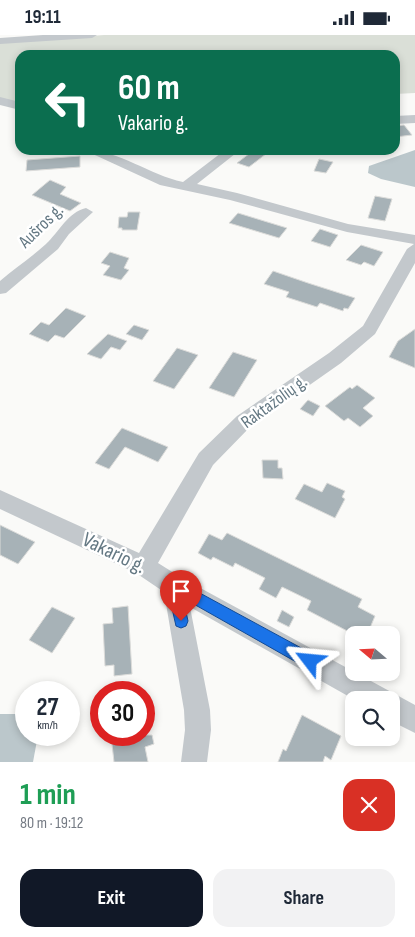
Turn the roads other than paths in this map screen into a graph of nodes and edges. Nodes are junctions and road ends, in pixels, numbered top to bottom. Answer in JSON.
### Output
{"nodes":[{"id":1,"x":92,"y":35,"type":"edge"},
{"id":2,"x":0,"y":41,"type":"edge"},
{"id":3,"x":0,"y":101,"type":"edge"},
{"id":4,"x":15,"y":105,"type":"edge"},
{"id":5,"x":415,"y":119,"type":"edge"},
{"id":6,"x":400,"y":120,"type":"edge"},
{"id":7,"x":103,"y":155,"type":"edge"},
{"id":8,"x":227,"y":155,"type":"edge"},
{"id":9,"x":185,"y":187,"type":"junction"},
{"id":10,"x":86,"y":212,"type":"dead end"},
{"id":11,"x":415,"y":240,"type":"edge"},
{"id":12,"x":415,"y":249,"type":"edge"},
{"id":13,"x":0,"y":289,"type":"edge"},
{"id":14,"x":0,"y":499,"type":"edge"},
{"id":15,"x":144,"y":566,"type":"junction"},
{"id":16,"x":174,"y":586,"type":"junction"},
{"id":17,"x":364,"y":691,"type":"edge"},
{"id":18,"x":400,"y":711,"type":"edge"},
{"id":19,"x":415,"y":720,"type":"edge"},
{"id":20,"x":194,"y":762,"type":"edge"}],
"edges":[{"from":1,"to":2,"type":"street"},
{"from":3,"to":4,"type":"street"},
{"from":5,"to":6,"type":"street"},
{"from":7,"to":9,"type":"street"},
{"from":8,"to":9,"type":"street"},
{"from":9,"to":11,"type":"street"},
{"from":10,"to":13,"type":"street","name":"Aušros g."},
{"from":12,"to":15,"type":"street","name":"Raktažolių g."},
{"from":14,"to":15,"type":"street","name":"Vakario g."},
{"from":15,"to":16,"type":"street","name":"Vakario g."},
{"from":16,"to":17,"type":"street","name":"Vakario g."},
{"from":16,"to":20,"type":"street"},
{"from":18,"to":19,"type":"street"}]}
